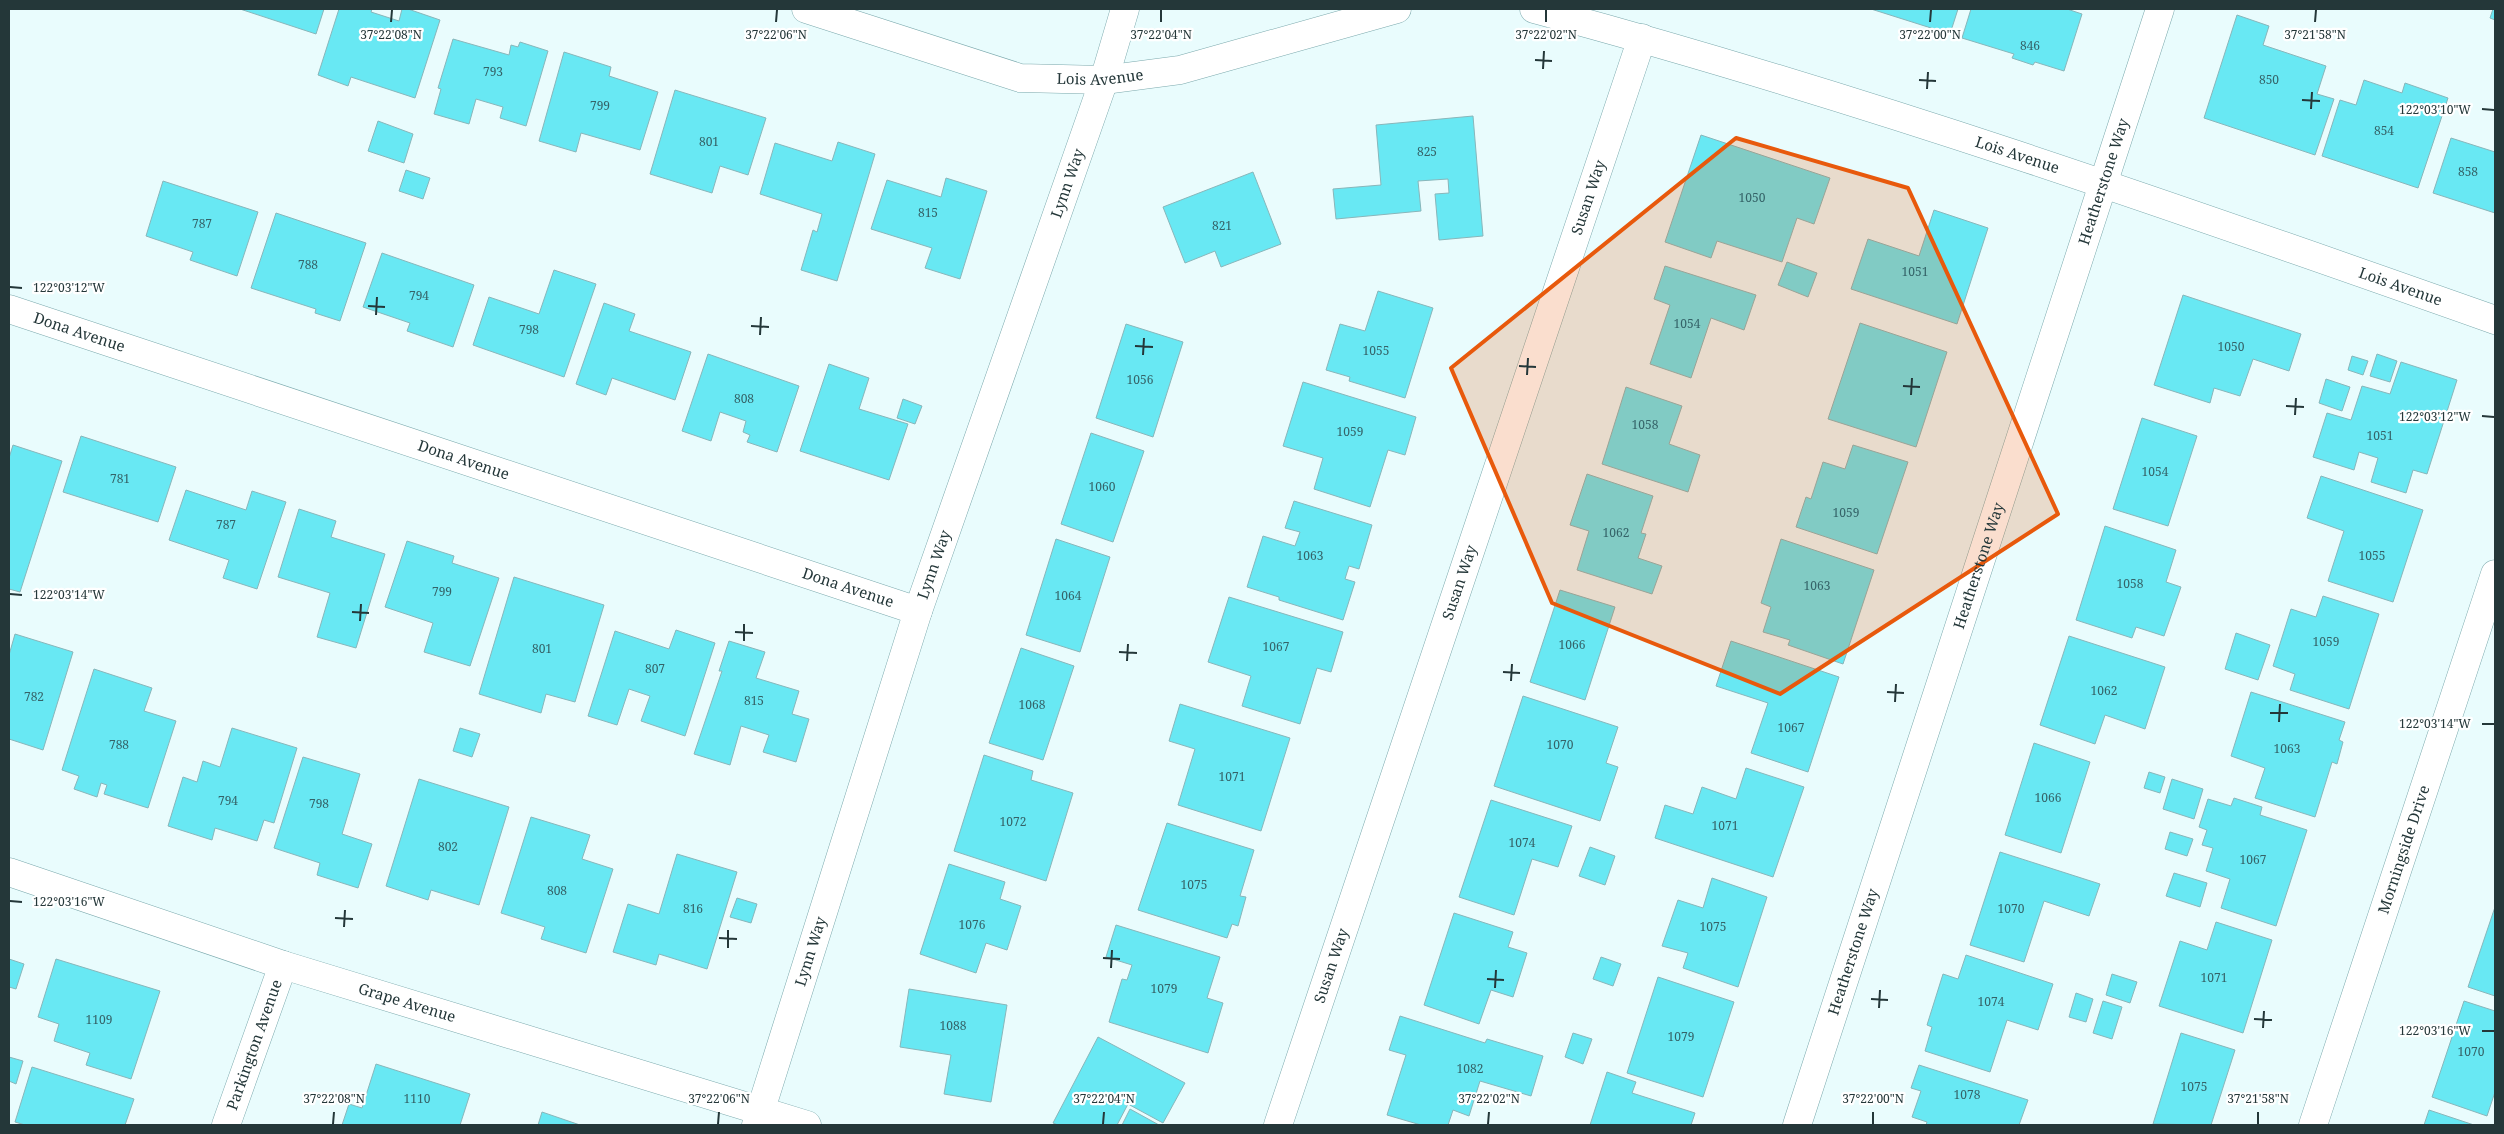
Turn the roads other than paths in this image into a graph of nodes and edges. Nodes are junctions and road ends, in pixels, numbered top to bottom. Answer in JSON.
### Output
{"nodes":[{"id":1,"x":806,"y":9,"type":"edge"},
{"id":2,"x":1125,"y":9,"type":"edge"},
{"id":3,"x":1397,"y":9,"type":"edge"},
{"id":4,"x":1534,"y":9,"type":"edge"},
{"id":5,"x":2160,"y":9,"type":"edge"},
{"id":6,"x":1642,"y":38,"type":"junction"},
{"id":7,"x":1104,"y":80,"type":"junction"},
{"id":8,"x":2105,"y":183,"type":"junction"},
{"id":9,"x":9,"y":309,"type":"edge"},
{"id":10,"x":2495,"y":320,"type":"edge"},
{"id":11,"x":2495,"y":574,"type":"edge"},
{"id":12,"x":918,"y":611,"type":"junction"},
{"id":13,"x":9,"y":872,"type":"edge"},
{"id":14,"x":283,"y":965,"type":"junction"},
{"id":15,"x":759,"y":1117,"type":"edge"},
{"id":16,"x":226,"y":1125,"type":"edge"},
{"id":17,"x":807,"y":1125,"type":"edge"},
{"id":18,"x":1278,"y":1125,"type":"edge"},
{"id":19,"x":1797,"y":1125,"type":"edge"},
{"id":20,"x":2313,"y":1125,"type":"edge"}],
"edges":[{"from":1,"to":7,"type":"street","name":"Lois Avenue"},
{"from":2,"to":7,"type":"street","name":"Lynn Way"},
{"from":3,"to":7,"type":"street","name":"Lois Avenue"},
{"from":4,"to":6,"type":"street","name":"Lois Avenue"},
{"from":5,"to":8,"type":"street","name":"Heatherstone Way"},
{"from":6,"to":8,"type":"street","name":"Lois Avenue"},
{"from":6,"to":18,"type":"street","name":"Susan Way"},
{"from":7,"to":12,"type":"street","name":"Lynn Way"},
{"from":8,"to":10,"type":"street","name":"Lois Avenue"},
{"from":8,"to":19,"type":"street","name":"Heatherstone Way"},
{"from":9,"to":12,"type":"street","name":"Dona Avenue"},
{"from":11,"to":20,"type":"street","name":"Morningside Drive"},
{"from":12,"to":15,"type":"street","name":"Lynn Way"},
{"from":13,"to":14,"type":"street","name":"Grape Avenue"},
{"from":14,"to":15,"type":"street","name":"Grape Avenue"},
{"from":14,"to":16,"type":"street","name":"Parkington Avenue"},
{"from":15,"to":17,"type":"street","name":"Grape Avenue"}]}
